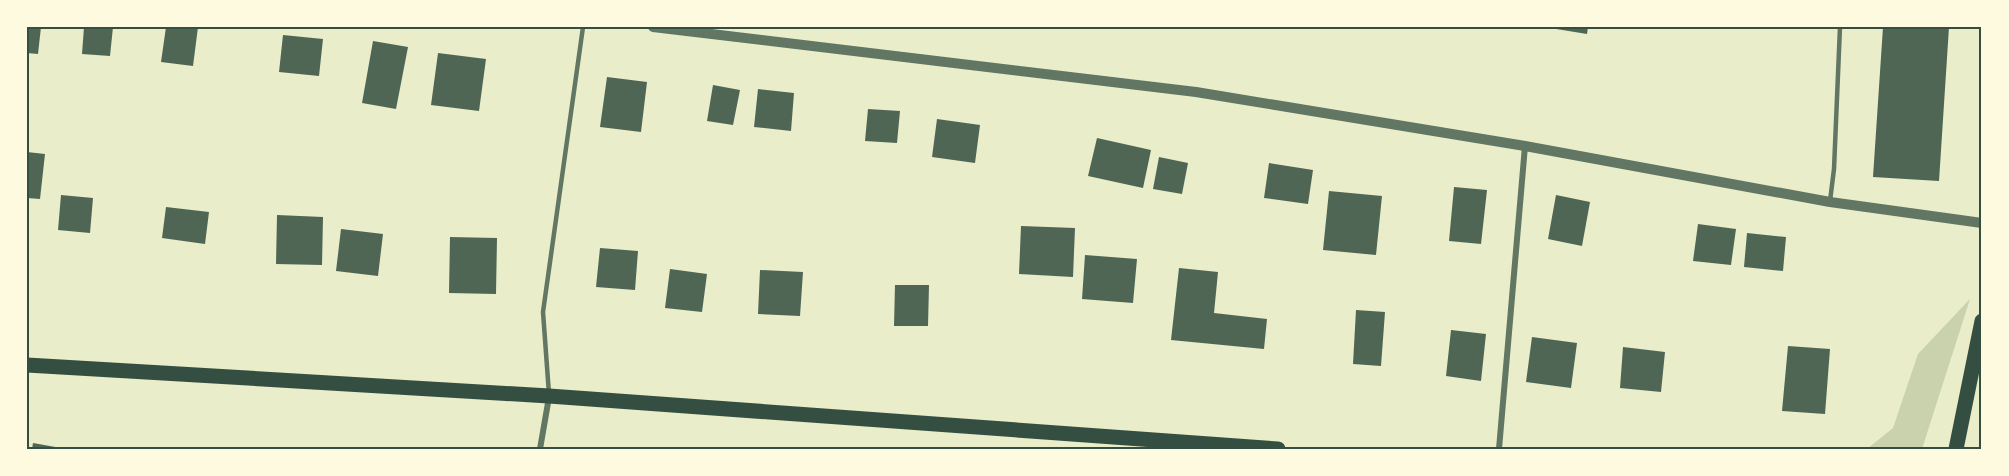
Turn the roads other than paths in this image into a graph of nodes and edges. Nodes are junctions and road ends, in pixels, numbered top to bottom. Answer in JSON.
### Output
{"nodes":[{"id":1,"x":582,"y":27,"type":"edge"},
{"id":2,"x":653,"y":27,"type":"edge"},
{"id":3,"x":1840,"y":27,"type":"edge"},
{"id":4,"x":1525,"y":146,"type":"junction"},
{"id":5,"x":1830,"y":202,"type":"junction"},
{"id":6,"x":1982,"y":223,"type":"edge"},
{"id":7,"x":1982,"y":321,"type":"edge"},
{"id":8,"x":27,"y":365,"type":"edge"},
{"id":9,"x":549,"y":396,"type":"junction"},
{"id":10,"x":540,"y":449,"type":"edge"},
{"id":11,"x":1278,"y":449,"type":"edge"},
{"id":12,"x":1499,"y":449,"type":"edge"},
{"id":13,"x":1956,"y":449,"type":"edge"}],
"edges":[{"from":1,"to":9,"type":"lane"},
{"from":2,"to":4,"type":"street"},
{"from":3,"to":5,"type":"lane"},
{"from":4,"to":5,"type":"street"},
{"from":4,"to":12,"type":"street"},
{"from":5,"to":6,"type":"street"},
{"from":7,"to":13,"type":"main road"},
{"from":8,"to":9,"type":"main road"},
{"from":9,"to":10,"type":"street"},
{"from":9,"to":11,"type":"main road"}]}
